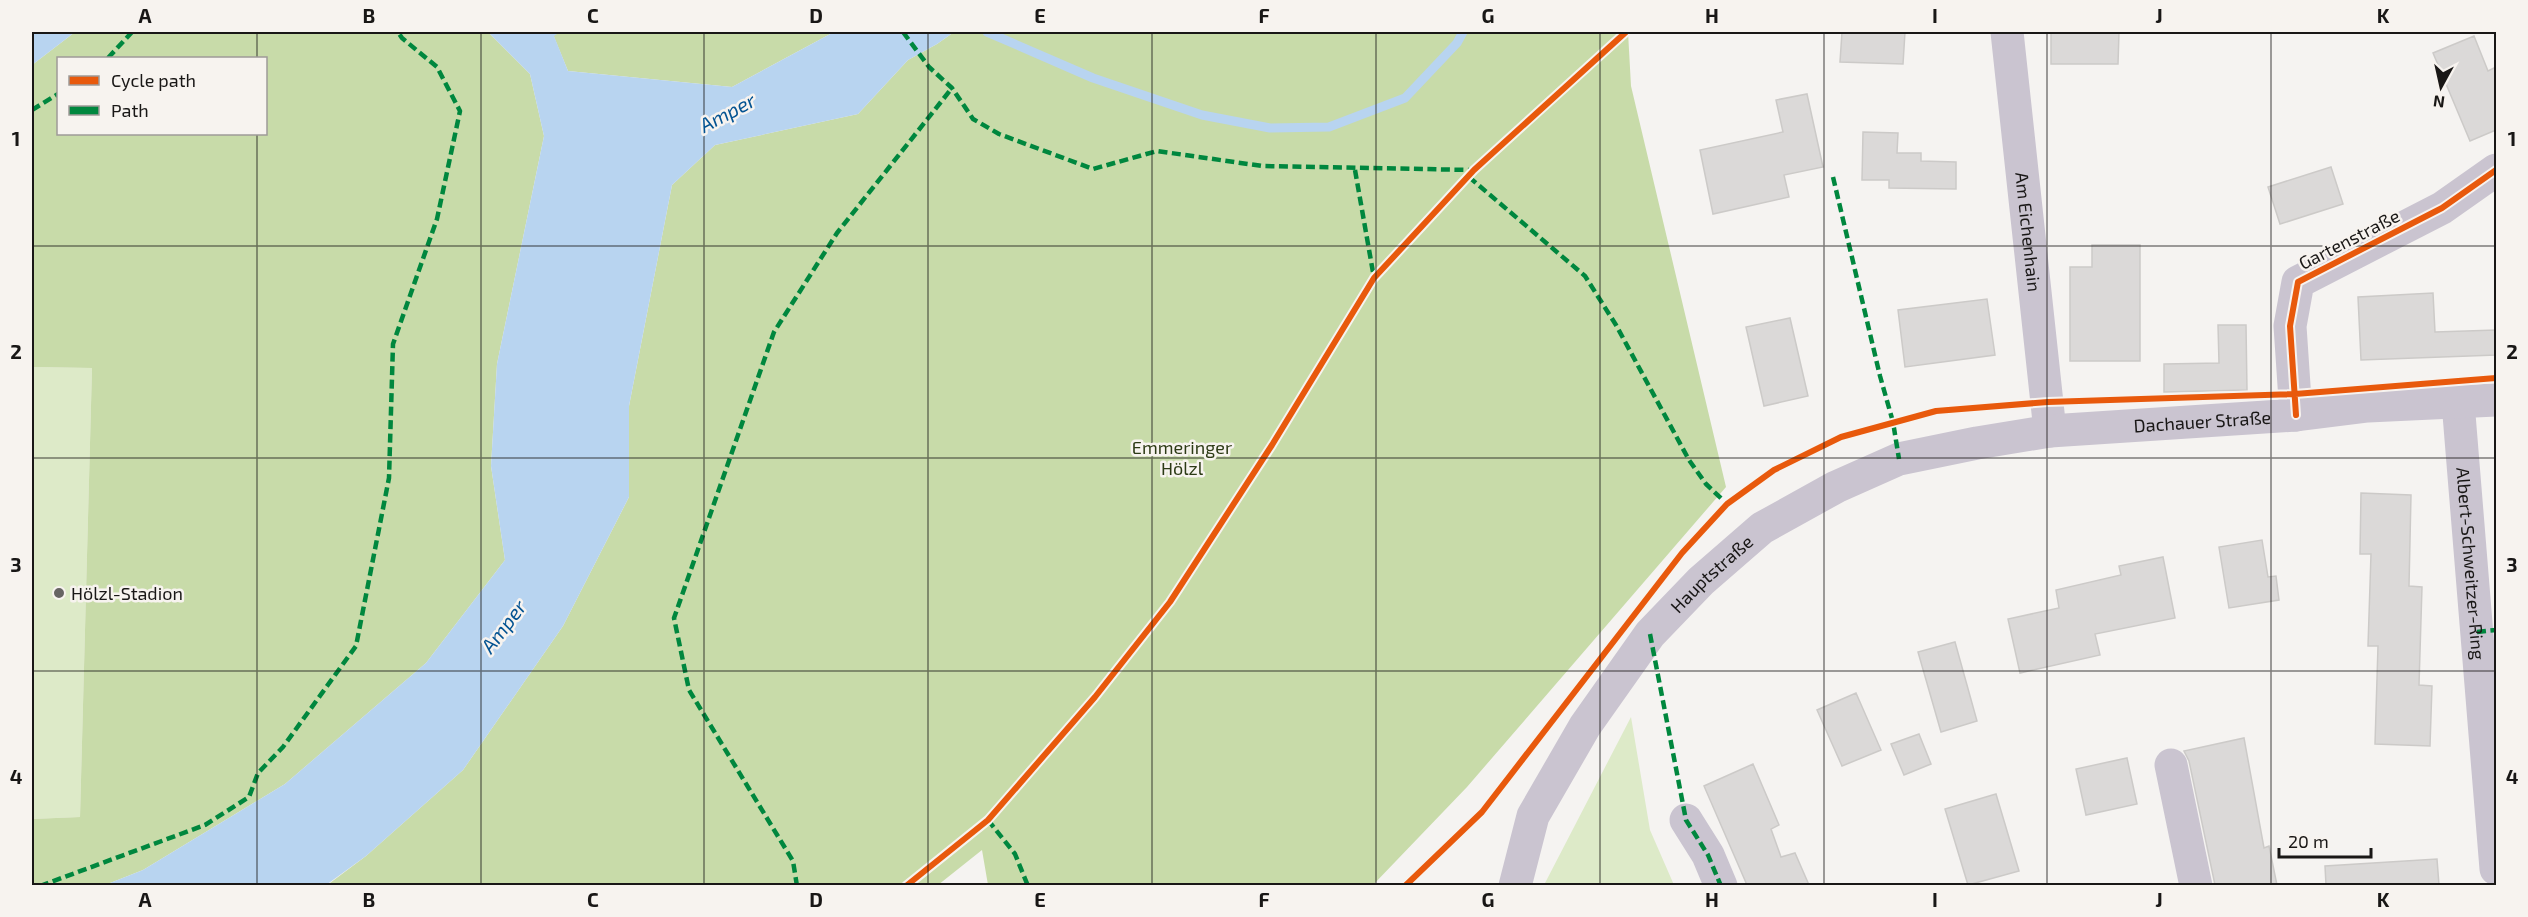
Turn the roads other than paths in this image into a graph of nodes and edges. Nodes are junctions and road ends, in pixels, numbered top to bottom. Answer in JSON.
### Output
{"nodes":[{"id":1,"x":2007,"y":32,"type":"edge"},
{"id":2,"x":2496,"y":170,"type":"edge"},
{"id":3,"x":2496,"y":400,"type":"edge"},
{"id":4,"x":2458,"y":402,"type":"junction"},
{"id":5,"x":2296,"y":415,"type":"junction"},
{"id":6,"x":2050,"y":431,"type":"junction"},
{"id":7,"x":2171,"y":765,"type":"dead end"},
{"id":8,"x":1686,"y":820,"type":"dead end"},
{"id":9,"x":2496,"y":869,"type":"edge"},
{"id":10,"x":1515,"y":885,"type":"edge"},
{"id":11,"x":1721,"y":885,"type":"edge"},
{"id":12,"x":2196,"y":885,"type":"edge"}],
"edges":[{"from":1,"to":6,"type":"street","name":"Am Eichenhain"},
{"from":2,"to":5,"type":"street","name":"Gartenstraße"},
{"from":3,"to":4,"type":"street","name":"Dachauer Straße"},
{"from":4,"to":5,"type":"street","name":"Dachauer Straße"},
{"from":4,"to":9,"type":"street","name":"Albert-Schweitzer-Ring"},
{"from":5,"to":6,"type":"street","name":"Dachauer Straße"},
{"from":6,"to":10,"type":"street","name":"Hauptstraße"},
{"from":7,"to":12,"type":"street"},
{"from":8,"to":11,"type":"street"}]}
